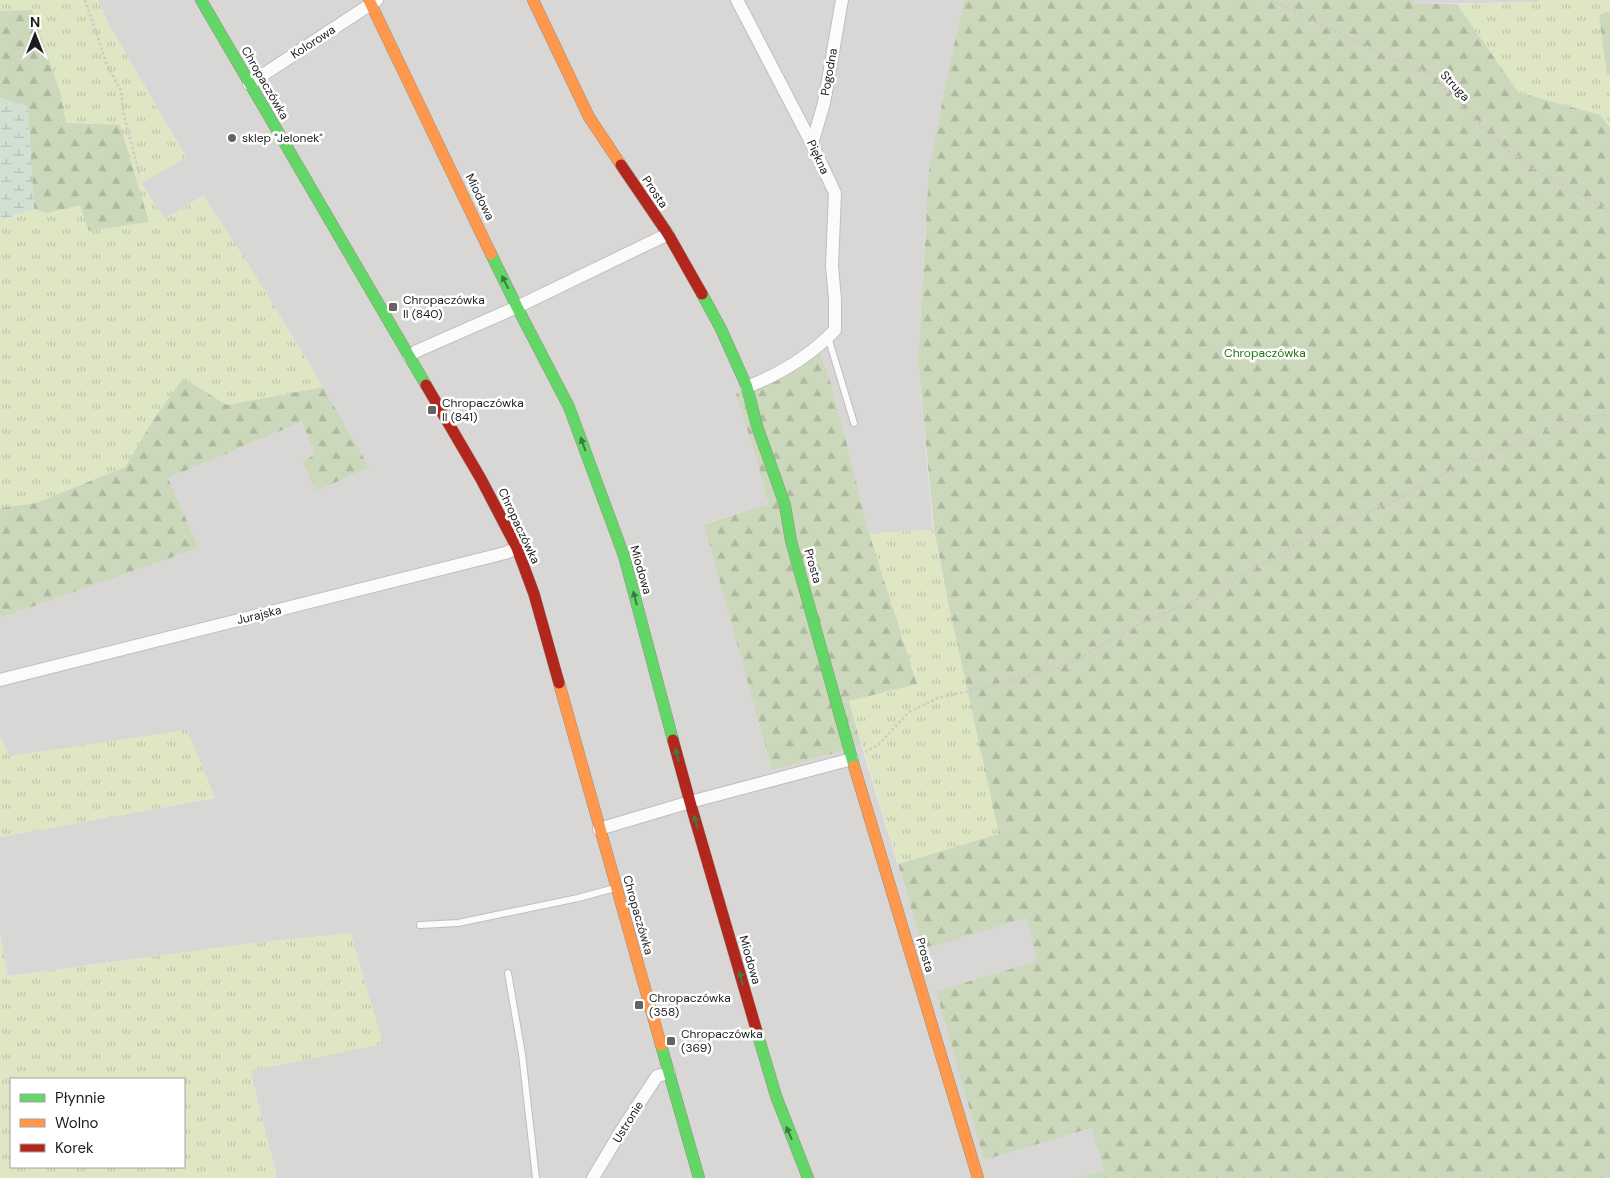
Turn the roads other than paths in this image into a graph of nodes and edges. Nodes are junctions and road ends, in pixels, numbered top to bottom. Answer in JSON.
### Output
{"nodes":[{"id":1,"x":201,"y":0,"type":"edge"},
{"id":2,"x":533,"y":0,"type":"edge"},
{"id":3,"x":737,"y":0,"type":"edge"},
{"id":4,"x":842,"y":0,"type":"edge"},
{"id":5,"x":372,"y":1,"type":"edge"},
{"id":6,"x":250,"y":84,"type":"junction"},
{"id":7,"x":812,"y":144,"type":"junction"},
{"id":8,"x":668,"y":234,"type":"junction"},
{"id":9,"x":517,"y":307,"type":"junction"},
{"id":10,"x":831,"y":334,"type":"junction"},
{"id":11,"x":409,"y":356,"type":"junction"},
{"id":12,"x":747,"y":387,"type":"junction"},
{"id":13,"x":854,"y":423,"type":"dead end"},
{"id":14,"x":517,"y":548,"type":"junction"},
{"id":15,"x":0,"y":680,"type":"edge"},
{"id":16,"x":852,"y":759,"type":"junction"},
{"id":17,"x":690,"y":802,"type":"junction"},
{"id":18,"x":599,"y":829,"type":"junction"},
{"id":19,"x":616,"y":888,"type":"junction"},
{"id":20,"x":420,"y":925,"type":"dead end"},
{"id":21,"x":508,"y":973,"type":"dead end"},
{"id":22,"x":669,"y":1073,"type":"junction"},
{"id":23,"x":536,"y":1178,"type":"edge"},
{"id":24,"x":593,"y":1178,"type":"edge"},
{"id":25,"x":699,"y":1178,"type":"edge"},
{"id":26,"x":808,"y":1178,"type":"edge"},
{"id":27,"x":978,"y":1178,"type":"edge"}],
"edges":[{"from":1,"to":6,"type":"street","name":"Chropaczówka"},
{"from":2,"to":8,"type":"street","name":"Prosta"},
{"from":3,"to":7,"type":"street","name":"Piękna"},
{"from":4,"to":7,"type":"street","name":"Pogodna"},
{"from":5,"to":6,"type":"street","name":"Kolorowa"},
{"from":9,"to":5,"type":"street","name":"Miodowa","one_way":true},
{"from":6,"to":11,"type":"street","name":"Chropaczówka"},
{"from":7,"to":10,"type":"street","name":"Piękna"},
{"from":8,"to":9,"type":"street"},
{"from":8,"to":12,"type":"street","name":"Prosta"},
{"from":9,"to":11,"type":"street"},
{"from":17,"to":9,"type":"street","name":"Miodowa","one_way":true},
{"from":10,"to":12,"type":"street"},
{"from":10,"to":13,"type":"lane"},
{"from":11,"to":14,"type":"street","name":"Chropaczówka"},
{"from":12,"to":16,"type":"street","name":"Prosta"},
{"from":14,"to":15,"type":"street","name":"Jurajska"},
{"from":14,"to":18,"type":"street","name":"Chropaczówka"},
{"from":16,"to":17,"type":"street"},
{"from":16,"to":27,"type":"street","name":"Prosta"},
{"from":17,"to":18,"type":"street"},
{"from":26,"to":17,"type":"street","name":"Miodowa","one_way":true},
{"from":18,"to":19,"type":"street","name":"Chropaczówka"},
{"from":19,"to":20,"type":"lane"},
{"from":19,"to":22,"type":"street","name":"Chropaczówka"},
{"from":21,"to":23,"type":"lane"},
{"from":22,"to":24,"type":"street","name":"Ustronie"},
{"from":22,"to":25,"type":"street","name":"Chropaczówka"}]}
